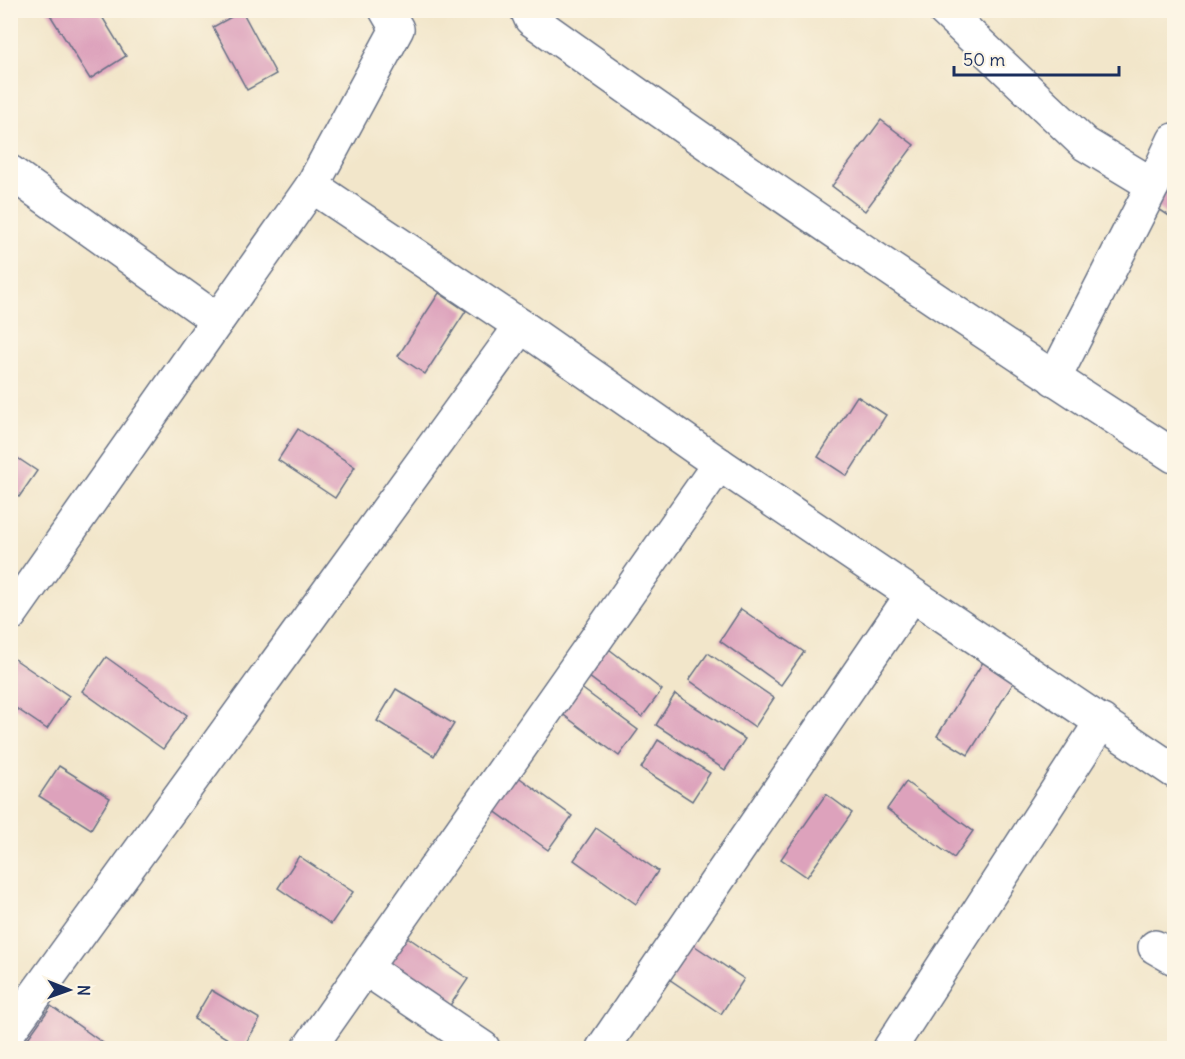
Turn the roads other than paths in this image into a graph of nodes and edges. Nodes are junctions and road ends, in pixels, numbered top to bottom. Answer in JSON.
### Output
{"nodes":[{"id":1,"x":386,"y":10,"type":"edge"},
{"id":2,"x":527,"y":10,"type":"edge"},
{"id":3,"x":944,"y":10,"type":"edge"},
{"id":4,"x":1174,"y":140,"type":"edge"},
{"id":5,"x":10,"y":172,"type":"edge"},
{"id":6,"x":1153,"y":185,"type":"junction"},
{"id":7,"x":312,"y":186,"type":"junction"},
{"id":8,"x":217,"y":320,"type":"junction"},
{"id":9,"x":521,"y":326,"type":"junction"},
{"id":10,"x":1054,"y":379,"type":"junction"},
{"id":11,"x":1174,"y":456,"type":"edge"},
{"id":12,"x":719,"y":464,"type":"junction"},
{"id":13,"x":912,"y":595,"type":"junction"},
{"id":14,"x":10,"y":615,"type":"edge"},
{"id":15,"x":1102,"y":721,"type":"junction"},
{"id":16,"x":1174,"y":771,"type":"edge"},
{"id":17,"x":366,"y":968,"type":"junction"},
{"id":18,"x":10,"y":1030,"type":"edge"},
{"id":19,"x":309,"y":1048,"type":"edge"},
{"id":20,"x":483,"y":1048,"type":"edge"},
{"id":21,"x":603,"y":1048,"type":"edge"},
{"id":22,"x":890,"y":1048,"type":"edge"}],
"edges":[{"from":1,"to":7,"type":"street"},
{"from":2,"to":10,"type":"street"},
{"from":3,"to":6,"type":"street"},
{"from":4,"to":6,"type":"street"},
{"from":5,"to":8,"type":"street"},
{"from":6,"to":10,"type":"street"},
{"from":7,"to":8,"type":"street"},
{"from":7,"to":9,"type":"street"},
{"from":8,"to":14,"type":"street"},
{"from":9,"to":12,"type":"street"},
{"from":9,"to":18,"type":"street"},
{"from":10,"to":11,"type":"street"},
{"from":12,"to":13,"type":"street"},
{"from":12,"to":17,"type":"street"},
{"from":13,"to":15,"type":"street"},
{"from":13,"to":21,"type":"street"},
{"from":15,"to":16,"type":"street"},
{"from":15,"to":22,"type":"street"},
{"from":17,"to":19,"type":"street"},
{"from":17,"to":20,"type":"street"}]}
